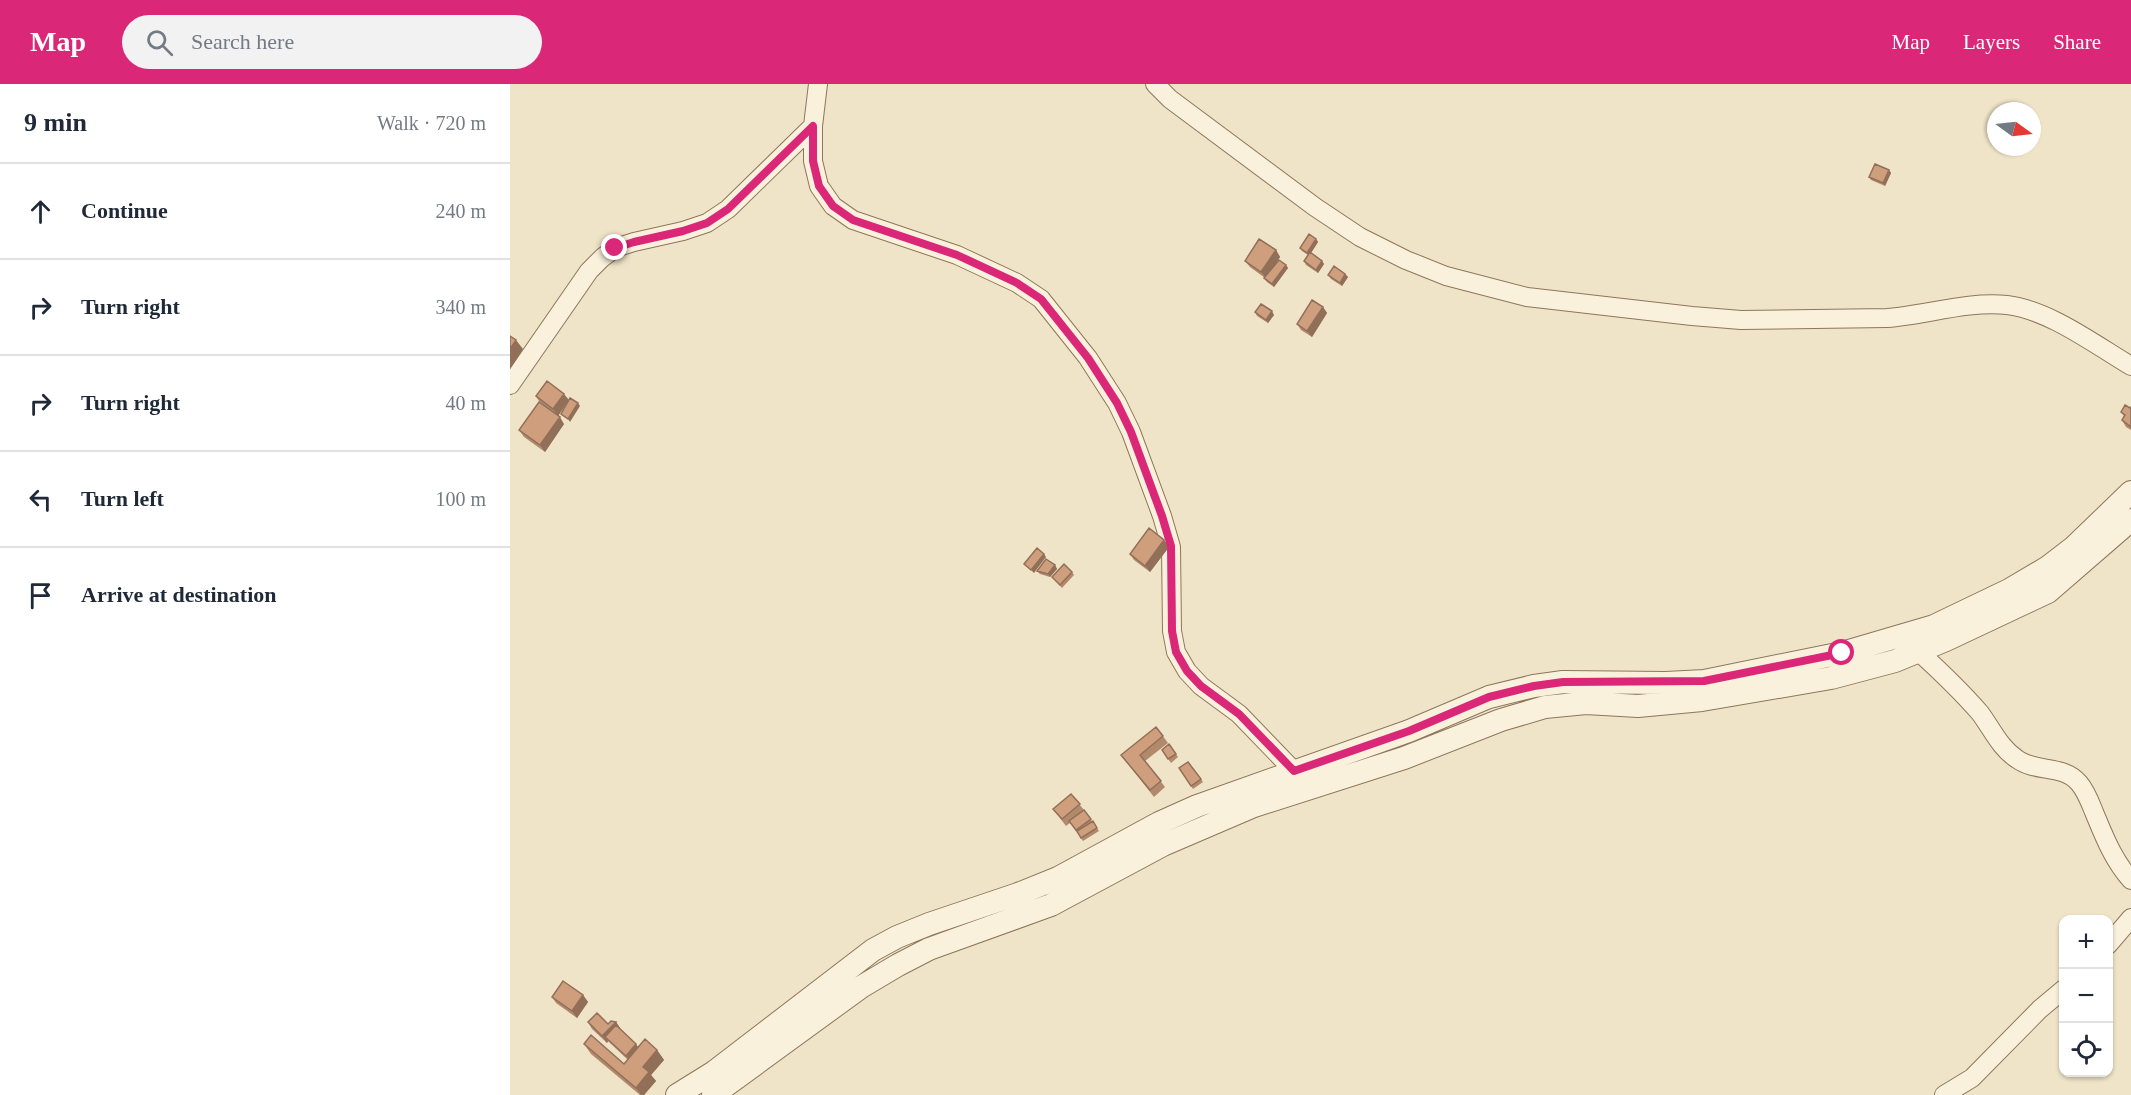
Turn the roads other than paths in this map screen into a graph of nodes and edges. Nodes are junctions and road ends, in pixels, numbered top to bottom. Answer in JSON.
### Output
{"nodes":[{"id":1,"x":818,"y":84,"type":"edge"},
{"id":2,"x":1155,"y":84,"type":"edge"},
{"id":3,"x":813,"y":126,"type":"junction"},
{"id":4,"x":2131,"y":366,"type":"edge"},
{"id":5,"x":510,"y":385,"type":"edge"},
{"id":6,"x":2131,"y":492,"type":"edge"},
{"id":7,"x":2131,"y":520,"type":"edge"},
{"id":8,"x":1918,"y":651,"type":"junction"},
{"id":9,"x":1294,"y":771,"type":"junction"},
{"id":10,"x":2131,"y":880,"type":"edge"},
{"id":11,"x":2131,"y":918,"type":"edge"},
{"id":12,"x":2113,"y":940,"type":"edge"},
{"id":13,"x":2059,"y":993,"type":"edge"},
{"id":14,"x":678,"y":1095,"type":"edge"},
{"id":15,"x":713,"y":1095,"type":"edge"},
{"id":16,"x":1944,"y":1095,"type":"edge"}],
"edges":[{"from":1,"to":3,"type":"street"},
{"from":2,"to":4,"type":"street"},
{"from":3,"to":5,"type":"street"},
{"from":3,"to":9,"type":"street"},
{"from":6,"to":9,"type":"street"},
{"from":7,"to":8,"type":"street"},
{"from":8,"to":10,"type":"street"},
{"from":8,"to":15,"type":"street"},
{"from":9,"to":14,"type":"street"},
{"from":11,"to":12,"type":"street"},
{"from":13,"to":16,"type":"street"}]}
